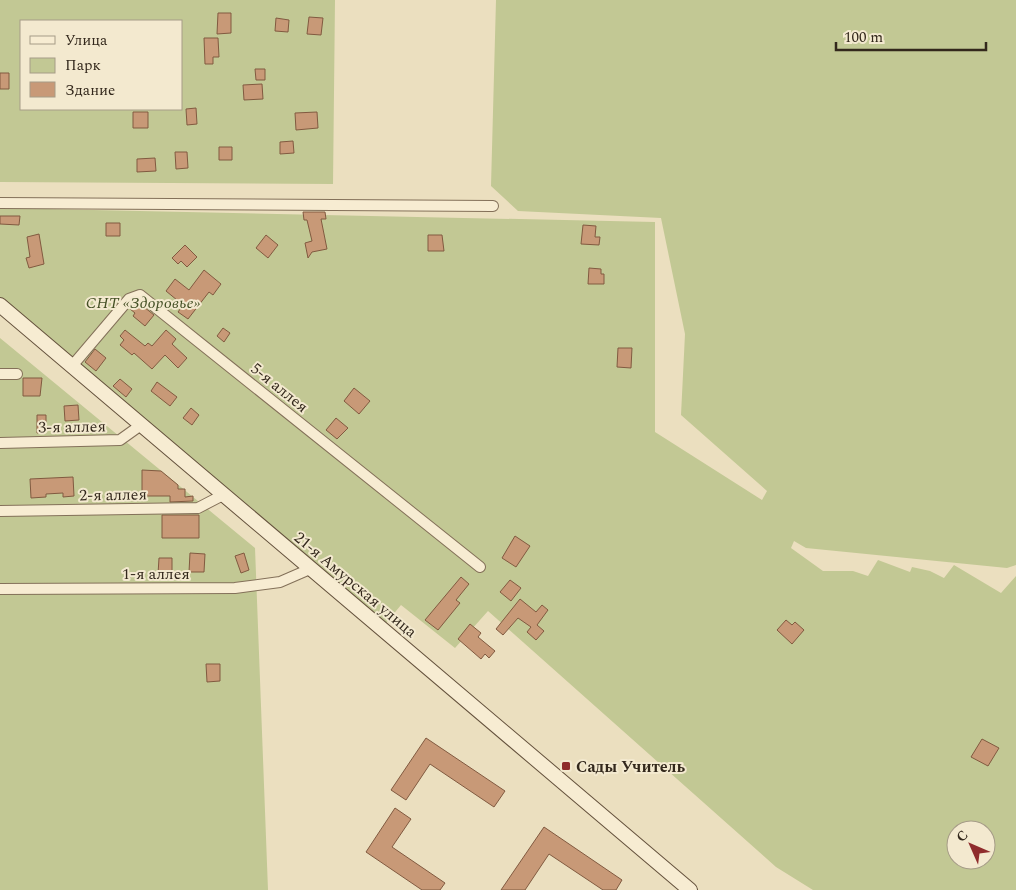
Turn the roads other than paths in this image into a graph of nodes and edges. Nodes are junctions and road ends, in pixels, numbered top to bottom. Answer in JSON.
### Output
{"nodes":[{"id":1,"x":0,"y":203,"type":"edge"},
{"id":2,"x":493,"y":206,"type":"dead end"},
{"id":3,"x":0,"y":305,"type":"edge"},
{"id":4,"x":72,"y":366,"type":"junction"},
{"id":5,"x":0,"y":374,"type":"edge"},
{"id":6,"x":17,"y":374,"type":"dead end"},
{"id":7,"x":141,"y":425,"type":"junction"},
{"id":8,"x":0,"y":442,"type":"edge"},
{"id":9,"x":223,"y":495,"type":"junction"},
{"id":10,"x":0,"y":511,"type":"edge"},
{"id":11,"x":480,"y":567,"type":"dead end"},
{"id":12,"x":310,"y":569,"type":"junction"},
{"id":13,"x":0,"y":589,"type":"edge"},
{"id":14,"x":690,"y":890,"type":"edge"}],
"edges":[{"from":1,"to":2,"type":"street"},
{"from":3,"to":4,"type":"main road","name":"21-я Амурская улица"},
{"from":4,"to":7,"type":"main road","name":"21-я Амурская улица"},
{"from":4,"to":11,"type":"street","name":"5-я аллея"},
{"from":5,"to":6,"type":"street"},
{"from":7,"to":8,"type":"street","name":"3-я аллея"},
{"from":7,"to":9,"type":"main road","name":"21-я Амурская улица"},
{"from":9,"to":10,"type":"street","name":"2-я аллея"},
{"from":9,"to":12,"type":"main road","name":"21-я Амурская улица"},
{"from":12,"to":13,"type":"street","name":"1-я аллея"},
{"from":12,"to":14,"type":"main road","name":"21-я Амурская улица"}]}
